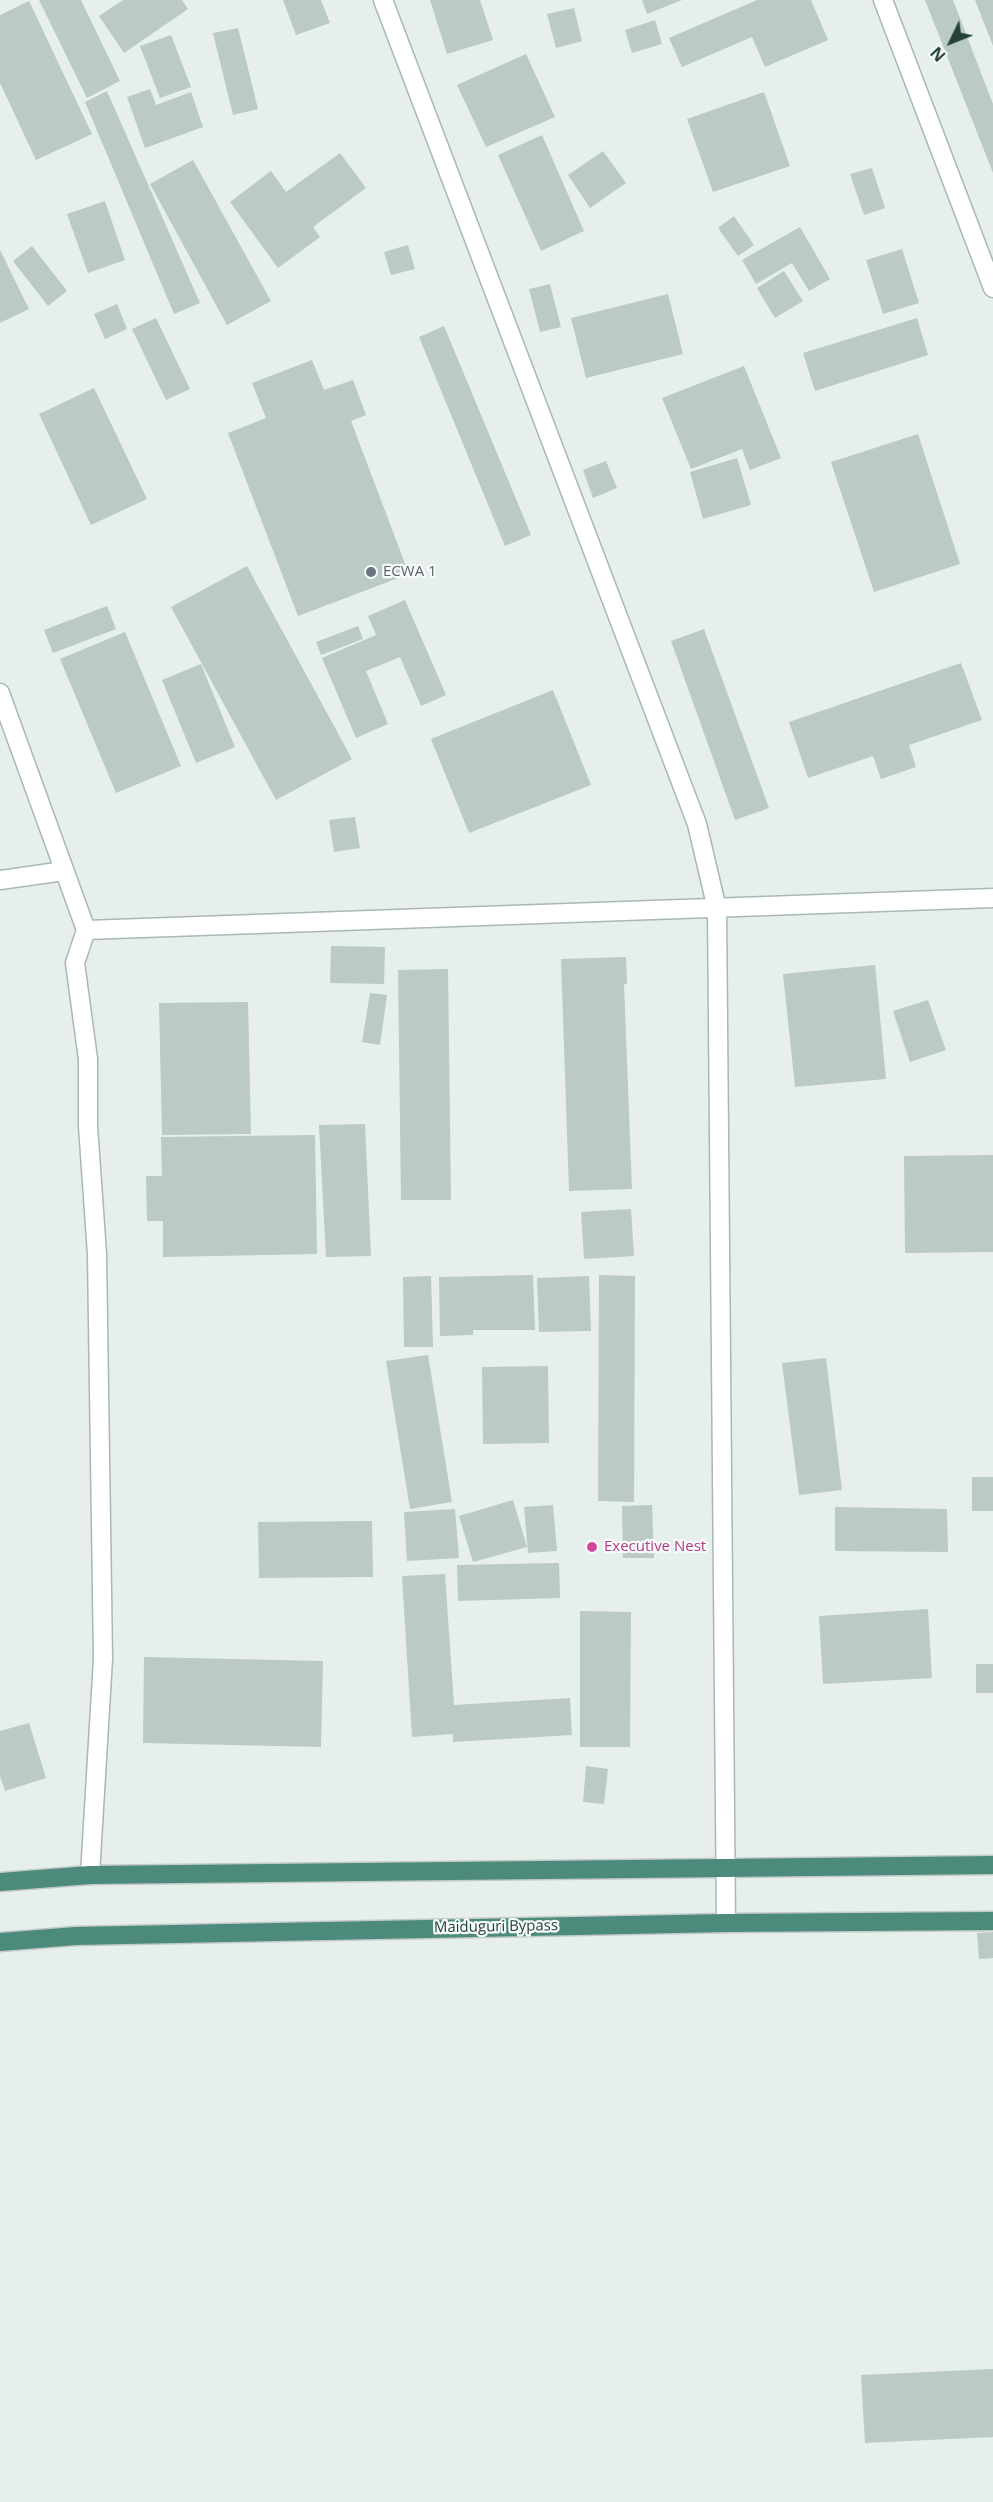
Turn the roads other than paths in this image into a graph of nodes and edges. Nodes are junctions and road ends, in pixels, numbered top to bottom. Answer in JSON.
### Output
{"nodes":[{"id":1,"x":383,"y":0,"type":"edge"},
{"id":2,"x":883,"y":0,"type":"edge"},
{"id":3,"x":993,"y":288,"type":"edge"},
{"id":4,"x":0,"y":693,"type":"edge"},
{"id":5,"x":64,"y":870,"type":"junction"},
{"id":6,"x":0,"y":880,"type":"edge"},
{"id":7,"x":993,"y":898,"type":"edge"},
{"id":8,"x":717,"y":909,"type":"junction"},
{"id":9,"x":86,"y":930,"type":"junction"},
{"id":10,"x":993,"y":1865,"type":"edge"},
{"id":11,"x":726,"y":1867,"type":"junction"},
{"id":12,"x":90,"y":1875,"type":"junction"},
{"id":13,"x":0,"y":1882,"type":"edge"},
{"id":14,"x":993,"y":1921,"type":"edge"},
{"id":15,"x":726,"y":1923,"type":"junction"},
{"id":16,"x":0,"y":1942,"type":"edge"}],
"edges":[{"from":1,"to":8,"type":"street"},
{"from":2,"to":3,"type":"street"},
{"from":4,"to":5,"type":"street"},
{"from":5,"to":6,"type":"street"},
{"from":5,"to":9,"type":"street"},
{"from":7,"to":8,"type":"street"},
{"from":8,"to":9,"type":"street"},
{"from":8,"to":11,"type":"street"},
{"from":9,"to":12,"type":"street"},
{"from":10,"to":11,"type":"highway"},
{"from":11,"to":12,"type":"highway"},
{"from":11,"to":15,"type":"street"},
{"from":12,"to":13,"type":"highway"},
{"from":14,"to":15,"type":"highway","name":"Maiduguri Bypass"},
{"from":15,"to":16,"type":"highway","name":"Maiduguri Bypass"}]}
